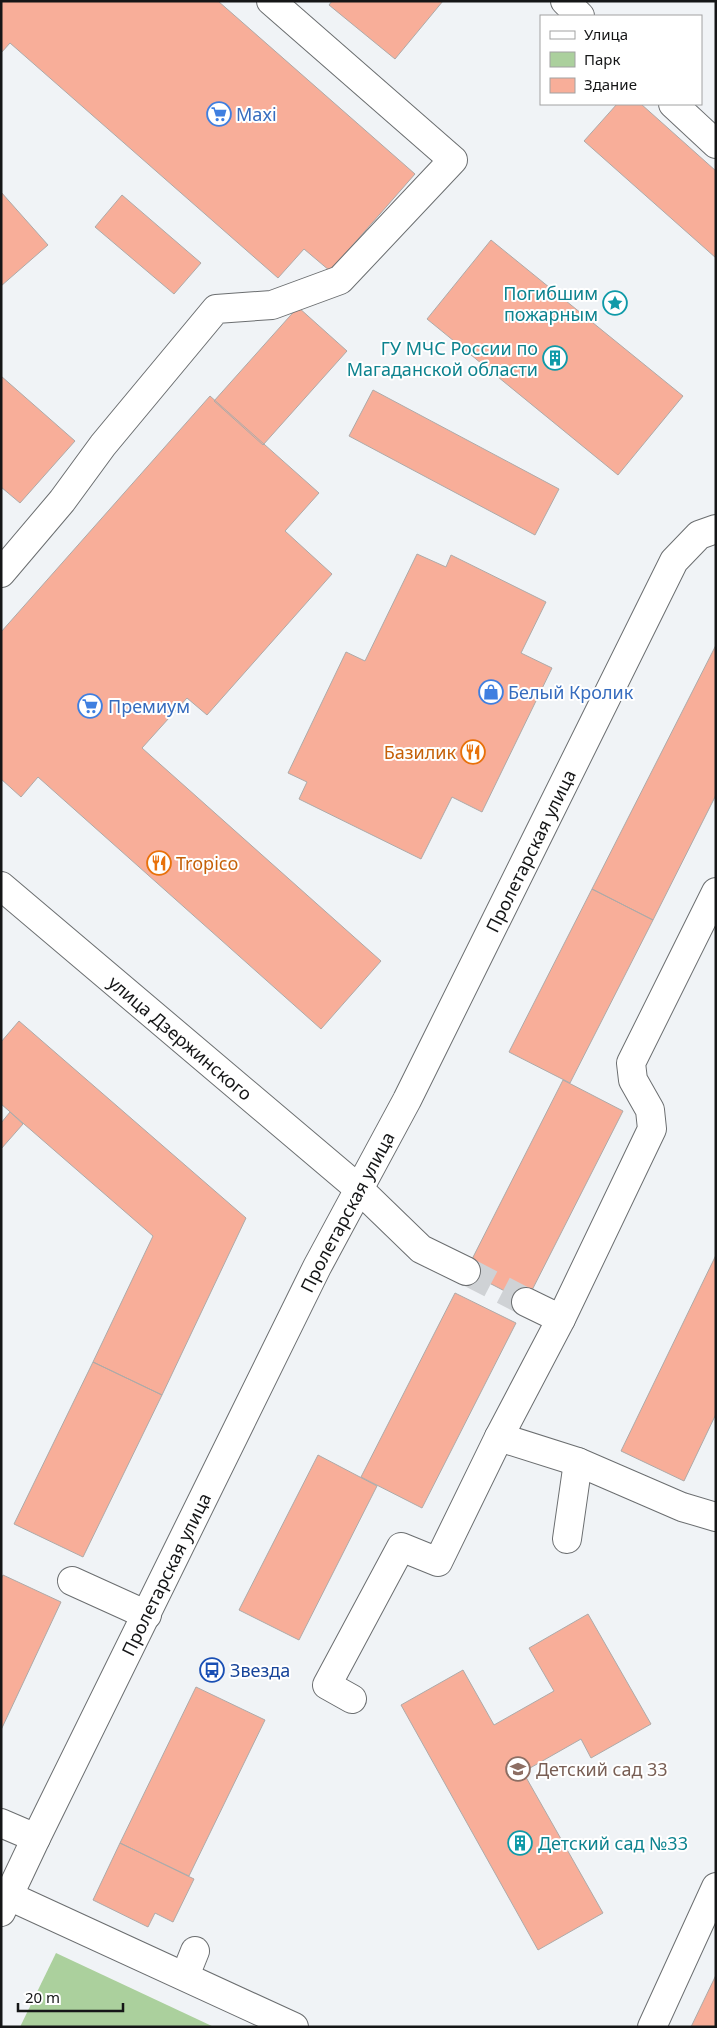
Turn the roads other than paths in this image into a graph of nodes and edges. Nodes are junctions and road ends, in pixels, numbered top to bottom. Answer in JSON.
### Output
{"nodes":[{"id":1,"x":271,"y":1,"type":"edge"},
{"id":2,"x":564,"y":1,"type":"edge"},
{"id":3,"x":579,"y":15,"type":"edge"},
{"id":4,"x":674,"y":105,"type":"edge"},
{"id":5,"x":716,"y":144,"type":"edge"},
{"id":6,"x":716,"y":529,"type":"edge"},
{"id":7,"x":1,"y":573,"type":"edge"},
{"id":8,"x":1,"y":886,"type":"edge"},
{"id":9,"x":716,"y":892,"type":"edge"},
{"id":10,"x":359,"y":1189,"type":"junction"},
{"id":11,"x":466,"y":1271,"type":"tunnel mouth"},
{"id":12,"x":526,"y":1302,"type":"tunnel mouth"},
{"id":13,"x":561,"y":1319,"type":"junction"},
{"id":14,"x":499,"y":1437,"type":"junction"},
{"id":15,"x":578,"y":1462,"type":"junction"},
{"id":16,"x":713,"y":1509,"type":"edge"},
{"id":17,"x":567,"y":1539,"type":"dead end"},
{"id":18,"x":72,"y":1581,"type":"dead end"},
{"id":19,"x":147,"y":1615,"type":"junction"},
{"id":20,"x":352,"y":1699,"type":"dead end"},
{"id":21,"x":1,"y":1824,"type":"edge"},
{"id":22,"x":36,"y":1838,"type":"junction"},
{"id":23,"x":716,"y":1887,"type":"edge"},
{"id":24,"x":5,"y":1904,"type":"edge"},
{"id":25,"x":195,"y":1951,"type":"dead end"},
{"id":26,"x":185,"y":1976,"type":"junction"},
{"id":27,"x":294,"y":2027,"type":"edge"},
{"id":28,"x":652,"y":2027,"type":"edge"}],
"edges":[{"from":1,"to":7,"type":"street"},
{"from":2,"to":3,"type":"street"},
{"from":4,"to":5,"type":"street"},
{"from":6,"to":10,"type":"street","name":"Пролетарская улица"},
{"from":8,"to":10,"type":"street","name":"улица Дзержинского"},
{"from":9,"to":13,"type":"street"},
{"from":10,"to":11,"type":"street","name":"улица Дзержинского"},
{"from":10,"to":19,"type":"street","name":"Пролетарская улица"},
{"from":12,"to":13,"type":"street"},
{"from":13,"to":14,"type":"street"},
{"from":14,"to":15,"type":"street"},
{"from":14,"to":20,"type":"street"},
{"from":15,"to":16,"type":"street"},
{"from":15,"to":17,"type":"street"},
{"from":18,"to":19,"type":"street"},
{"from":19,"to":22,"type":"street","name":"Пролетарская улица"},
{"from":21,"to":22,"type":"street"},
{"from":22,"to":24,"type":"street","name":"Пролетарская улица"},
{"from":23,"to":28,"type":"street"},
{"from":24,"to":26,"type":"street"},
{"from":25,"to":26,"type":"street"},
{"from":26,"to":27,"type":"street"}]}
